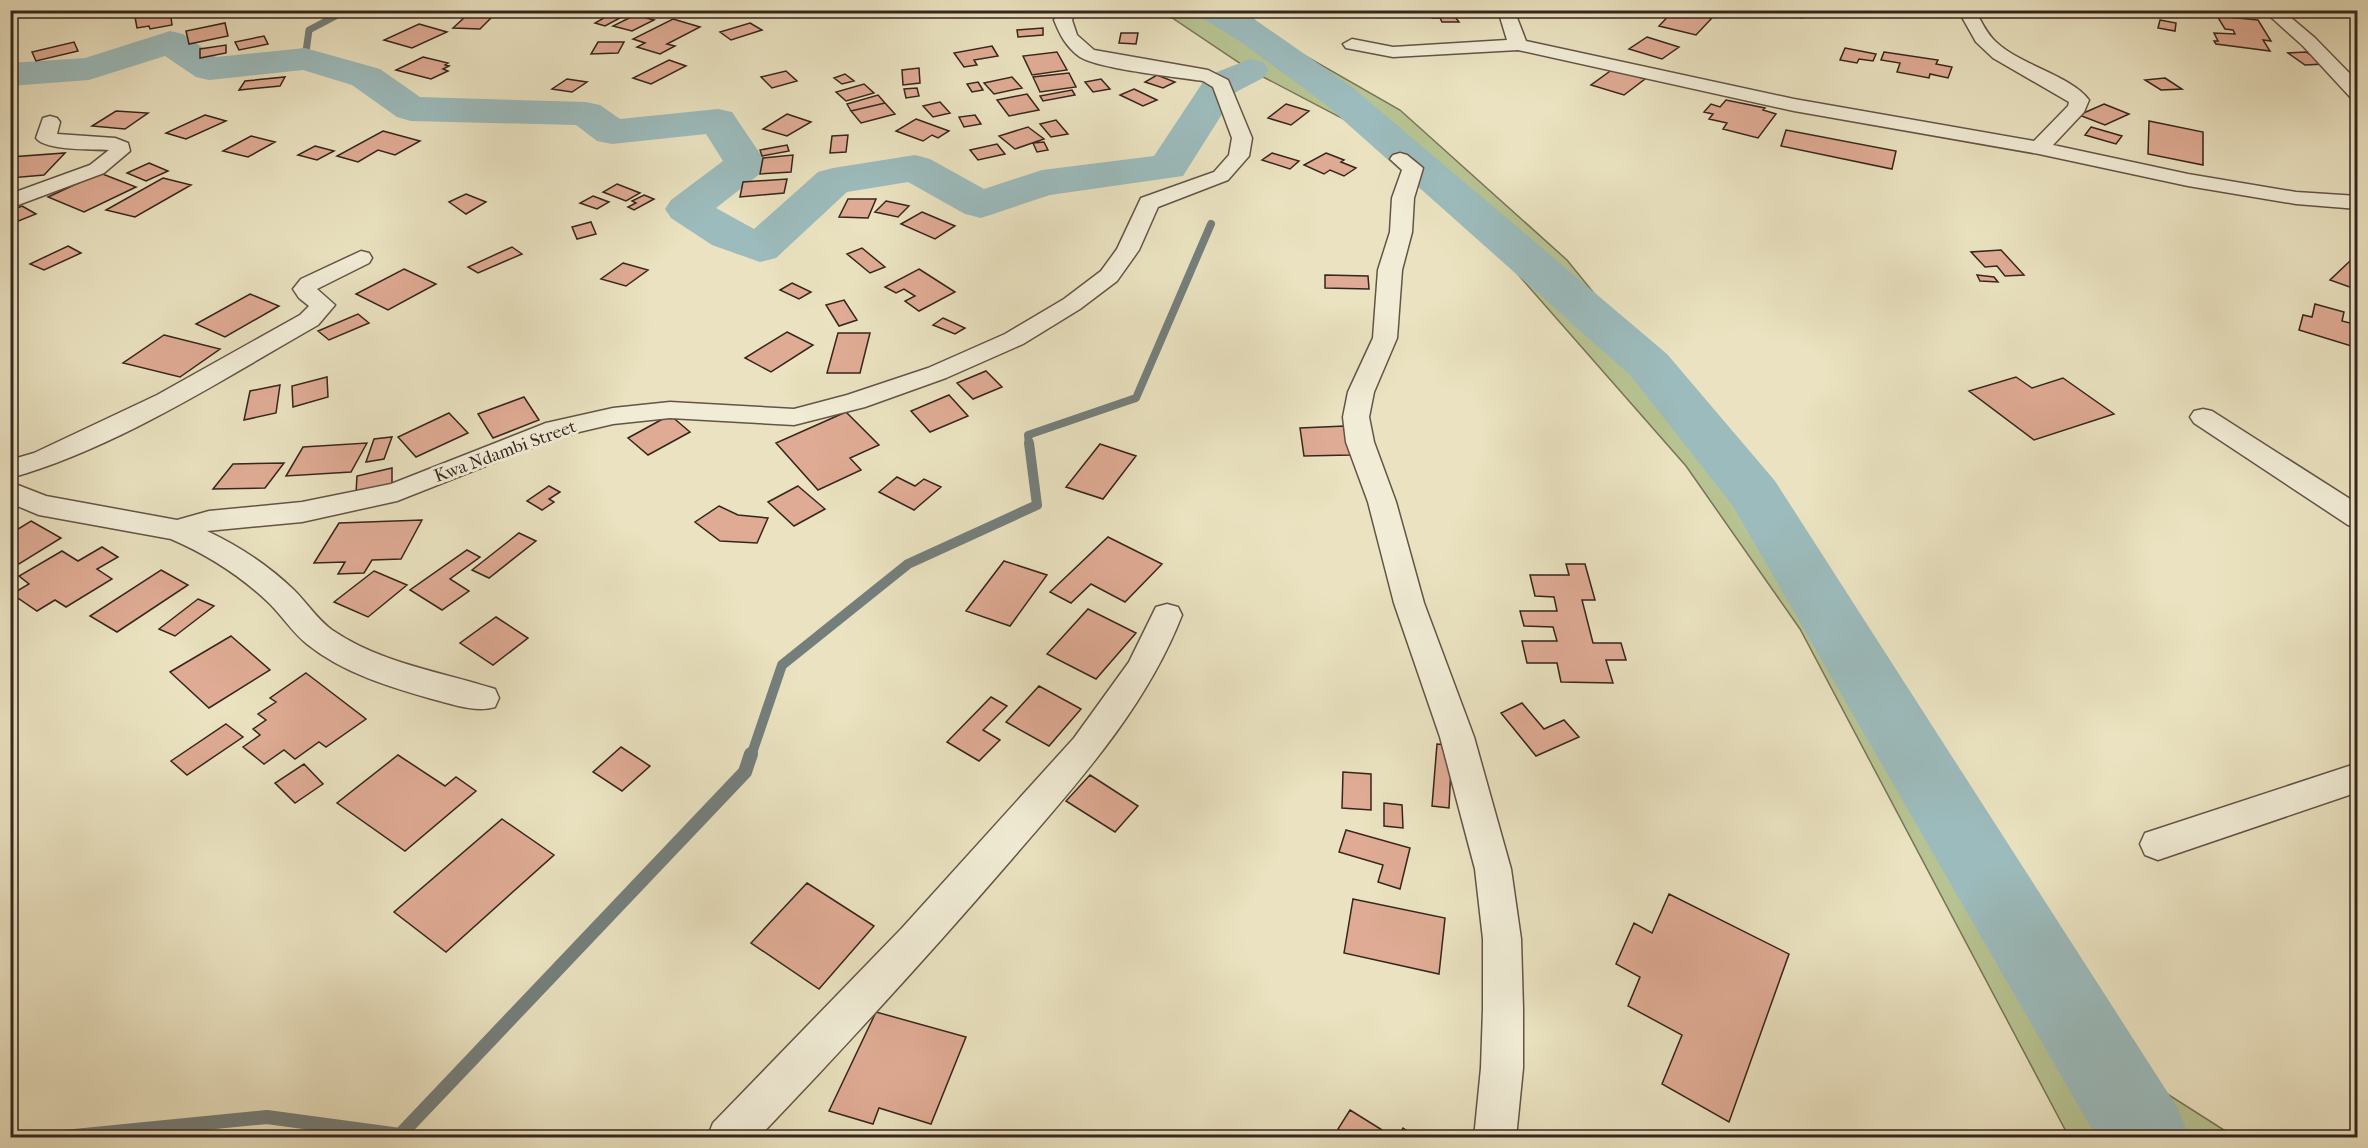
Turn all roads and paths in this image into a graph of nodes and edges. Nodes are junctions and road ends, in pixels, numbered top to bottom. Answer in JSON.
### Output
{"nodes":[{"id":1,"x":1068,"y":10,"type":"edge"},
{"id":2,"x":1497,"y":10,"type":"edge"},
{"id":3,"x":1966,"y":10,"type":"edge"},
{"id":4,"x":2271,"y":10,"type":"edge"},
{"id":5,"x":1352,"y":44,"type":"dead end"},
{"id":6,"x":1518,"y":45,"type":"junction"},
{"id":7,"x":2358,"y":94,"type":"edge"},
{"id":8,"x":50,"y":122,"type":"dead end"},
{"id":9,"x":2039,"y":148,"type":"junction"},
{"id":10,"x":1400,"y":159,"type":"dead end"},
{"id":11,"x":10,"y":202,"type":"edge"},
{"id":12,"x":2358,"y":202,"type":"edge"},
{"id":13,"x":361,"y":258,"type":"dead end"},
{"id":14,"x":2203,"y":417,"type":"dead end"},
{"id":15,"x":10,"y":469,"type":"edge"},
{"id":16,"x":10,"y":491,"type":"edge"},
{"id":17,"x":2356,"y":515,"type":"edge"},
{"id":18,"x":177,"y":530,"type":"junction"},
{"id":19,"x":1167,"y":615,"type":"dead end"},
{"id":20,"x":483,"y":698,"type":"dead end"},
{"id":21,"x":2358,"y":777,"type":"edge"},
{"id":22,"x":2158,"y":844,"type":"dead end"},
{"id":23,"x":728,"y":1137,"type":"edge"},
{"id":24,"x":1495,"y":1137,"type":"edge"}],
"edges":[{"from":1,"to":18,"type":"street","name":"Kwa Ndambi Street"},
{"from":2,"to":6,"type":"street"},
{"from":3,"to":9,"type":"street"},
{"from":4,"to":7,"type":"street"},
{"from":5,"to":6,"type":"street"},
{"from":6,"to":9,"type":"street"},
{"from":8,"to":11,"type":"street"},
{"from":9,"to":12,"type":"street"},
{"from":10,"to":24,"type":"street"},
{"from":13,"to":15,"type":"street"},
{"from":14,"to":17,"type":"street"},
{"from":16,"to":18,"type":"street","name":"Kwa Ndambi Street"},
{"from":18,"to":20,"type":"street"},
{"from":19,"to":23,"type":"street"},
{"from":21,"to":22,"type":"street"}]}
